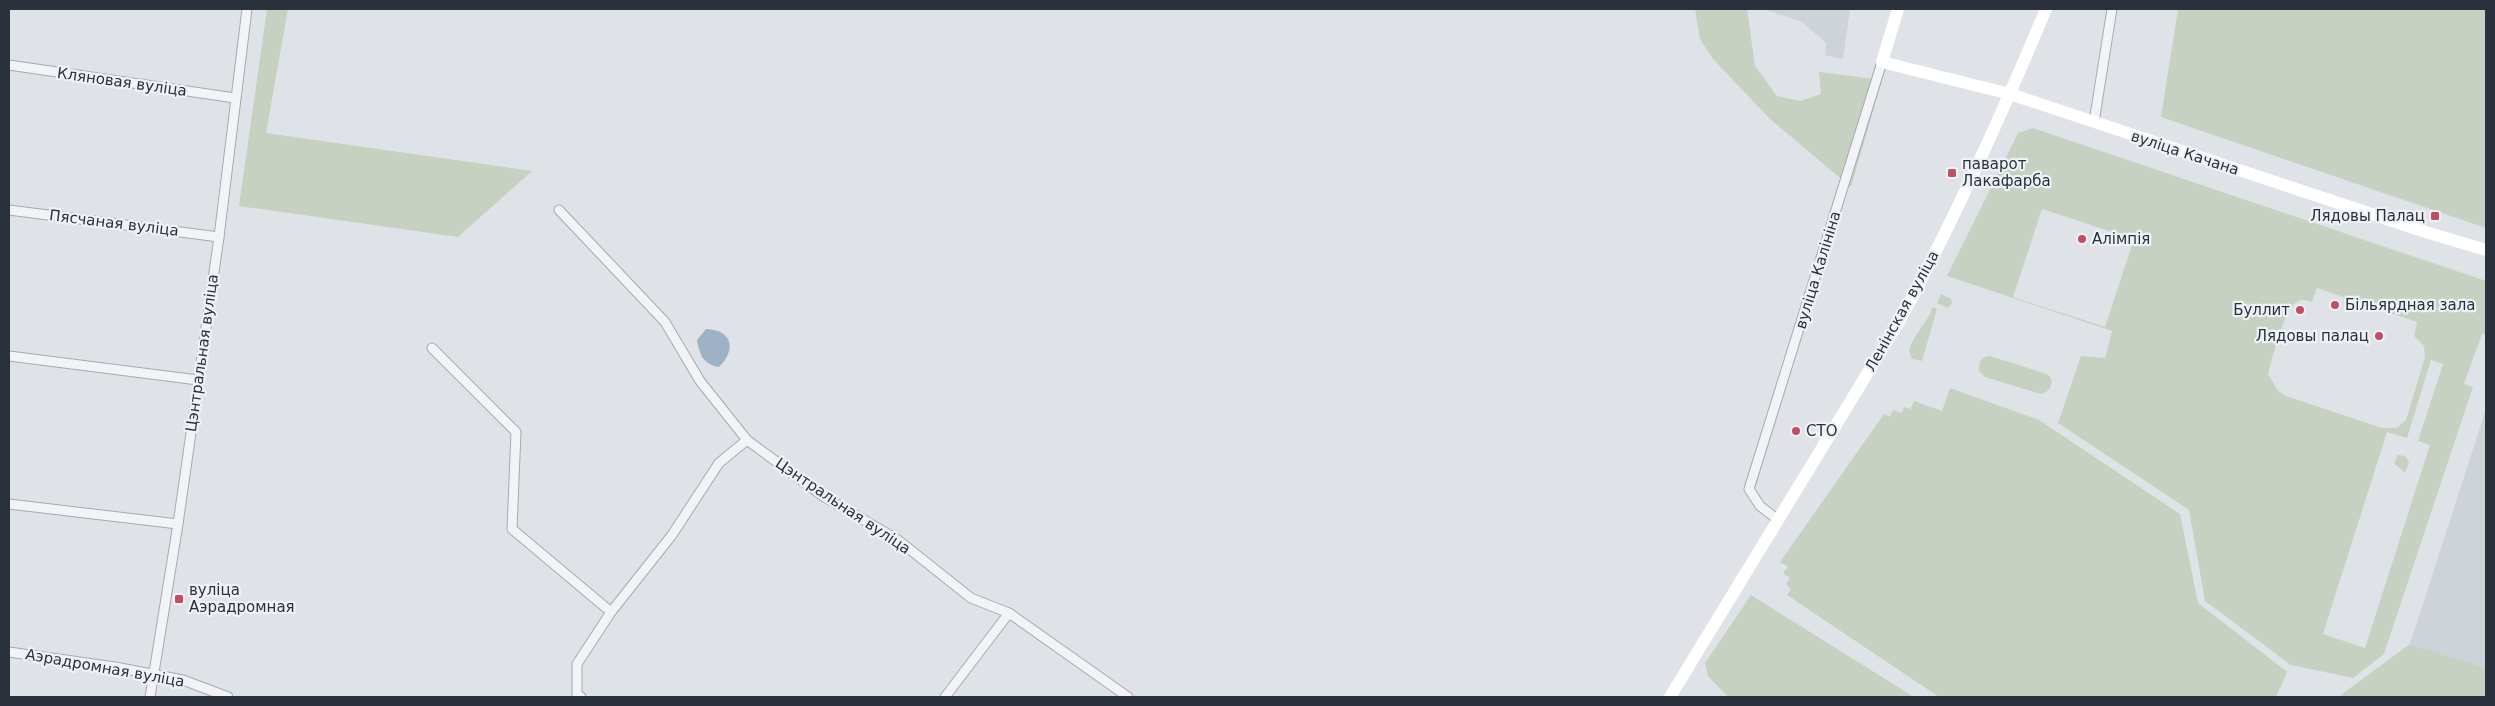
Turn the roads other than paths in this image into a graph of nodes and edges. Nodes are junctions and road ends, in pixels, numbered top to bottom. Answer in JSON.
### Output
{"nodes":[{"id":1,"x":248,"y":9,"type":"edge"},
{"id":2,"x":1898,"y":9,"type":"edge"},
{"id":3,"x":2046,"y":9,"type":"edge"},
{"id":4,"x":2112,"y":9,"type":"edge"},
{"id":5,"x":1882,"y":62,"type":"junction"},
{"id":6,"x":9,"y":65,"type":"edge"},
{"id":7,"x":2010,"y":94,"type":"junction"},
{"id":8,"x":235,"y":98,"type":"junction"},
{"id":9,"x":2094,"y":122,"type":"junction"},
{"id":10,"x":9,"y":210,"type":"edge"},
{"id":11,"x":559,"y":210,"type":"dead end"},
{"id":12,"x":219,"y":237,"type":"junction"},
{"id":13,"x":2486,"y":250,"type":"edge"},
{"id":14,"x":432,"y":348,"type":"dead end"},
{"id":15,"x":9,"y":356,"type":"edge"},
{"id":16,"x":198,"y":380,"type":"junction"},
{"id":17,"x":747,"y":440,"type":"junction"},
{"id":18,"x":9,"y":504,"type":"edge"},
{"id":19,"x":1778,"y":520,"type":"junction"},
{"id":20,"x":178,"y":524,"type":"junction"},
{"id":21,"x":611,"y":612,"type":"junction"},
{"id":22,"x":1009,"y":613,"type":"junction"},
{"id":23,"x":9,"y":652,"type":"edge"},
{"id":24,"x":154,"y":676,"type":"junction"},
{"id":25,"x":150,"y":697,"type":"edge"},
{"id":26,"x":228,"y":697,"type":"edge"},
{"id":27,"x":581,"y":697,"type":"edge"},
{"id":28,"x":945,"y":697,"type":"edge"},
{"id":29,"x":1128,"y":697,"type":"edge"},
{"id":30,"x":1670,"y":697,"type":"edge"}],
"edges":[{"from":1,"to":8,"type":"street","name":"Цэнтральная вуліца"},
{"from":2,"to":5,"type":"main road","name":"вуліца Калініна"},
{"from":3,"to":7,"type":"main road","name":"Ленінская вуліца"},
{"from":4,"to":9,"type":"street"},
{"from":5,"to":7,"type":"main road","name":"вуліца Качана"},
{"from":5,"to":19,"type":"street","name":"вуліца Калініна"},
{"from":6,"to":8,"type":"street","name":"Кляновая вуліца"},
{"from":7,"to":9,"type":"main road","name":"вуліца Качана"},
{"from":7,"to":19,"type":"main road","name":"Ленінская вуліца"},
{"from":8,"to":12,"type":"street","name":"Цэнтральная вуліца"},
{"from":9,"to":13,"type":"main road","name":"вуліца Качана"},
{"from":10,"to":12,"type":"street","name":"Пясчаная вуліца"},
{"from":11,"to":17,"type":"street","name":"Цэнтральная вуліца"},
{"from":12,"to":16,"type":"street","name":"Цэнтральная вуліца"},
{"from":14,"to":21,"type":"street"},
{"from":15,"to":16,"type":"street"},
{"from":16,"to":20,"type":"street","name":"Цэнтральная вуліца"},
{"from":17,"to":21,"type":"street"},
{"from":17,"to":22,"type":"street","name":"Цэнтральная вуліца"},
{"from":18,"to":20,"type":"street"},
{"from":19,"to":30,"type":"main road","name":"Ленінская вуліца"},
{"from":20,"to":24,"type":"street","name":"Цэнтральная вуліца"},
{"from":21,"to":27,"type":"street"},
{"from":22,"to":28,"type":"street"},
{"from":22,"to":29,"type":"street","name":"Цэнтральная вуліца"},
{"from":23,"to":24,"type":"street","name":"Аэрадромная вуліца"},
{"from":24,"to":25,"type":"street","name":"Цэнтральная вуліца"},
{"from":24,"to":26,"type":"street","name":"Аэрадромная вуліца"}]}
